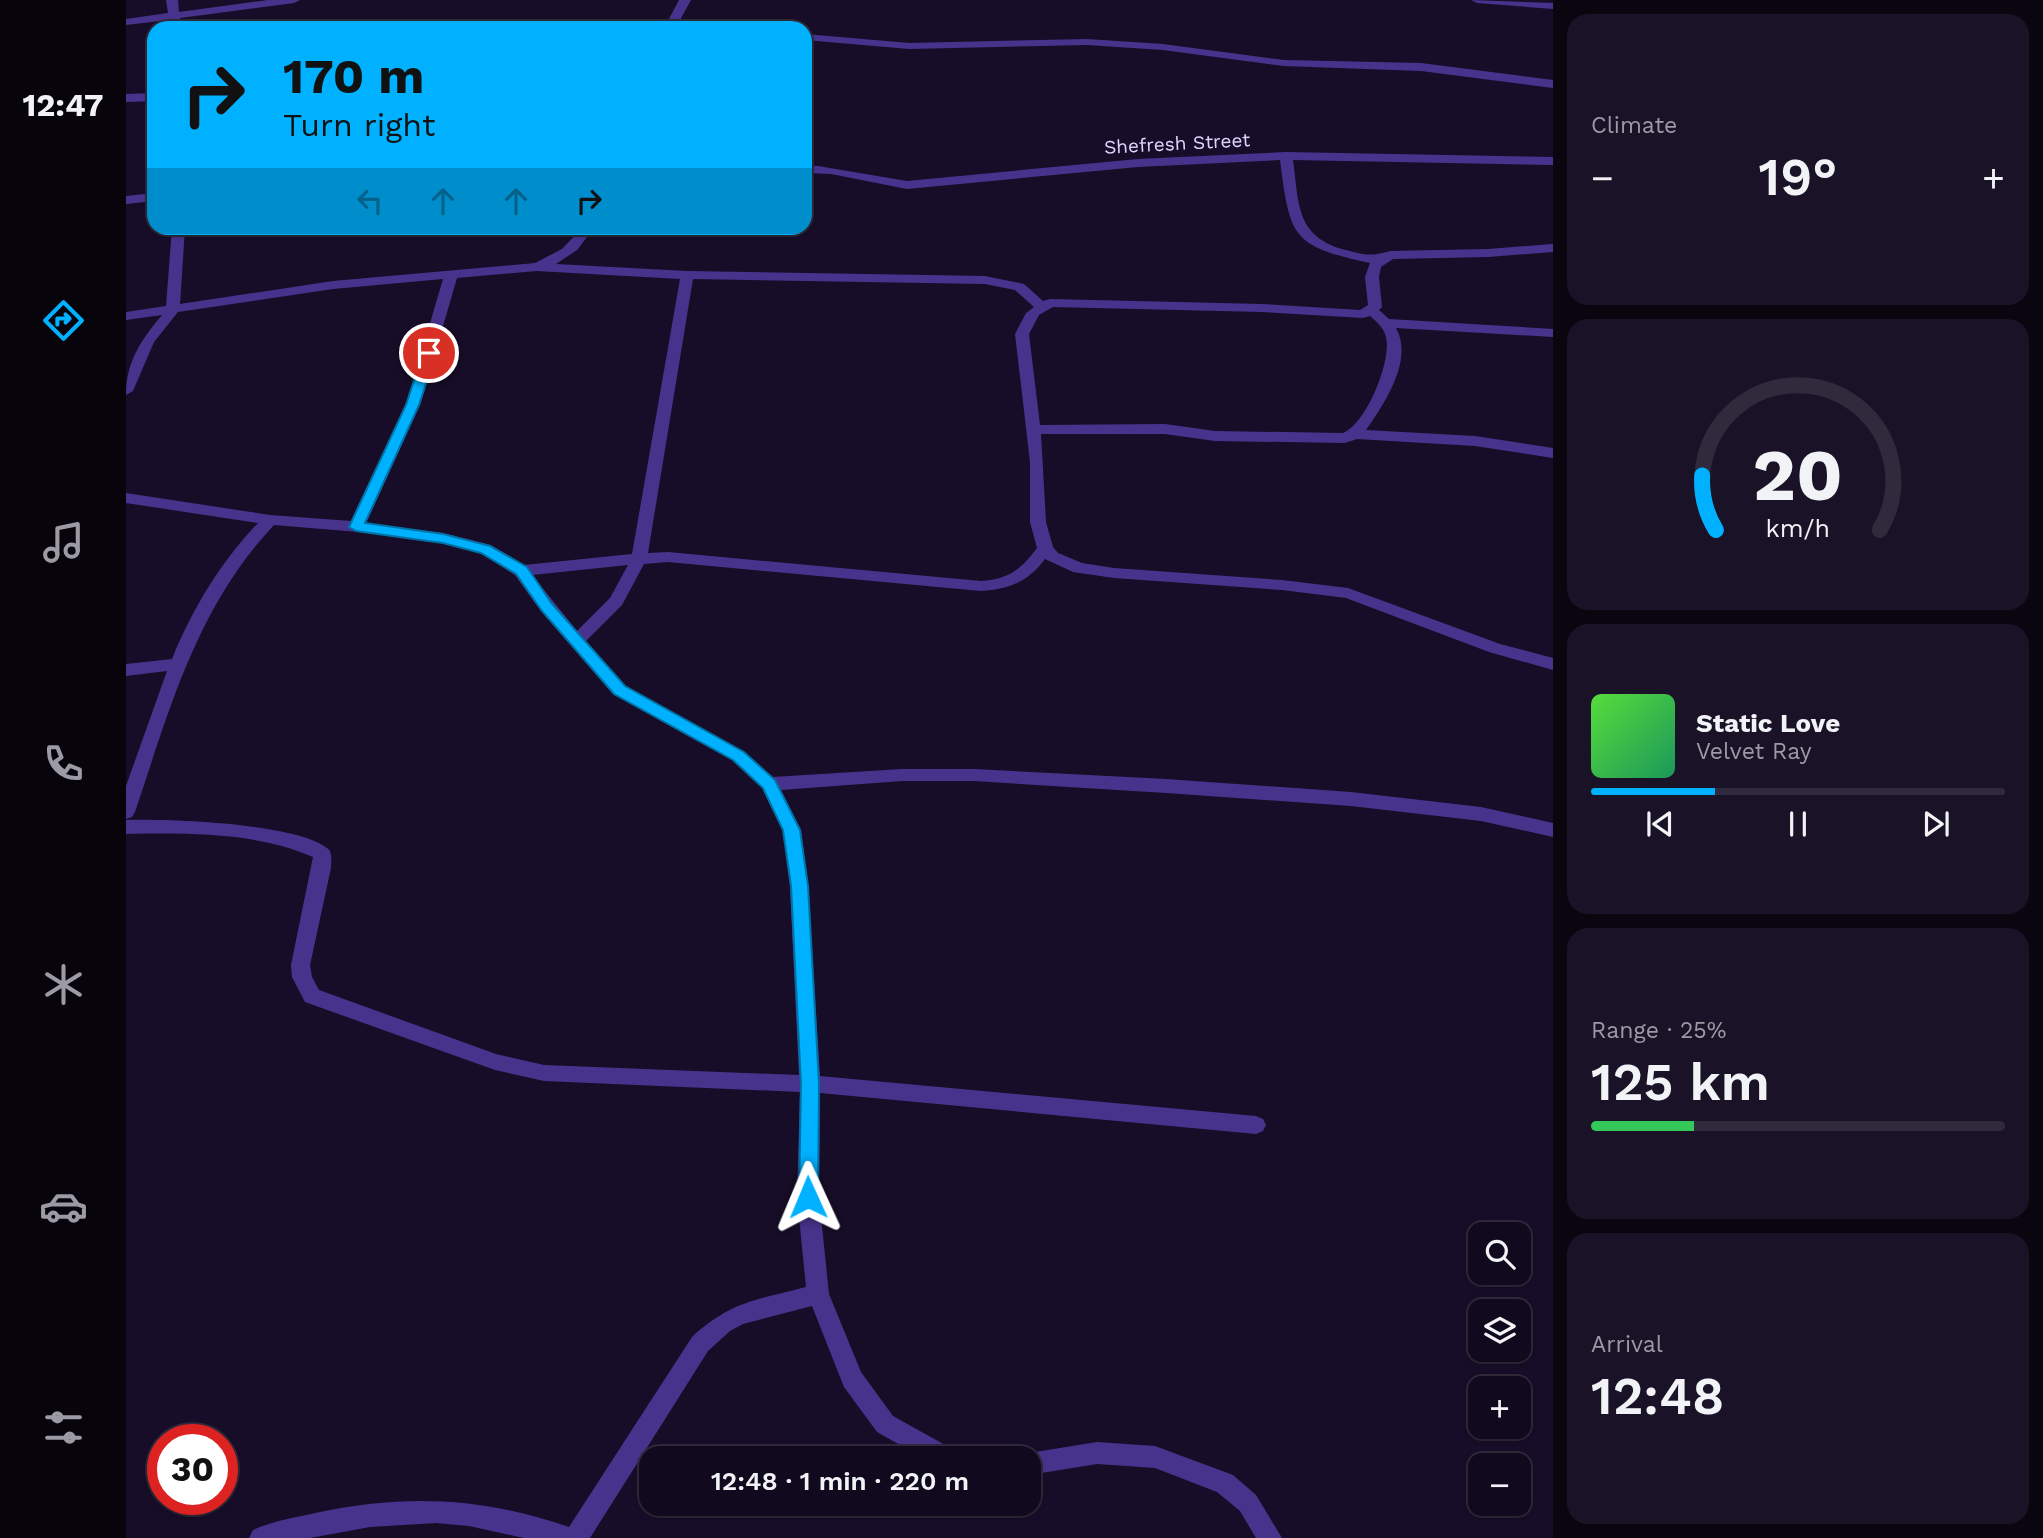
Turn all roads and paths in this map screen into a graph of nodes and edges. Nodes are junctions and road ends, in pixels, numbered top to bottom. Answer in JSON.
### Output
{"nodes":[{"id":1,"x":172,"y":0,"type":"edge"},
{"id":2,"x":294,"y":0,"type":"edge"},
{"id":3,"x":685,"y":0,"type":"edge"},
{"id":4,"x":1477,"y":0,"type":"edge"},
{"id":5,"x":1553,"y":6,"type":"edge"},
{"id":6,"x":173,"y":15,"type":"junction"},
{"id":7,"x":174,"y":21,"type":"edge"},
{"id":8,"x":673,"y":21,"type":"edge"},
{"id":9,"x":126,"y":22,"type":"edge"},
{"id":10,"x":812,"y":38,"type":"edge"},
{"id":11,"x":1553,"y":84,"type":"edge"},
{"id":12,"x":147,"y":97,"type":"edge"},
{"id":13,"x":126,"y":98,"type":"edge"},
{"id":14,"x":1286,"y":156,"type":"junction"},
{"id":15,"x":1553,"y":161,"type":"edge"},
{"id":16,"x":812,"y":169,"type":"edge"},
{"id":17,"x":147,"y":198,"type":"edge"},
{"id":18,"x":126,"y":200,"type":"edge"},
{"id":19,"x":178,"y":235,"type":"edge"},
{"id":20,"x":583,"y":235,"type":"edge"},
{"id":21,"x":1553,"y":248,"type":"edge"},
{"id":22,"x":1377,"y":261,"type":"junction"},
{"id":23,"x":537,"y":267,"type":"junction"},
{"id":24,"x":451,"y":275,"type":"junction"},
{"id":25,"x":687,"y":275,"type":"junction"},
{"id":26,"x":1041,"y":306,"type":"junction"},
{"id":27,"x":173,"y":310,"type":"junction"},
{"id":28,"x":1372,"y":311,"type":"junction"},
{"id":29,"x":126,"y":316,"type":"edge"},
{"id":30,"x":1385,"y":323,"type":"junction"},
{"id":31,"x":1553,"y":333,"type":"edge"},
{"id":32,"x":126,"y":391,"type":"edge"},
{"id":33,"x":1034,"y":430,"type":"junction"},
{"id":34,"x":1355,"y":435,"type":"junction"},
{"id":35,"x":1553,"y":453,"type":"edge"},
{"id":36,"x":126,"y":498,"type":"edge"},
{"id":37,"x":270,"y":520,"type":"junction"},
{"id":38,"x":356,"y":527,"type":"junction"},
{"id":39,"x":1045,"y":548,"type":"junction"},
{"id":40,"x":639,"y":558,"type":"junction"},
{"id":41,"x":522,"y":571,"type":"junction"},
{"id":42,"x":576,"y":641,"type":"junction"},
{"id":43,"x":177,"y":664,"type":"junction"},
{"id":44,"x":1553,"y":664,"type":"edge"},
{"id":45,"x":126,"y":670,"type":"edge"},
{"id":46,"x":769,"y":784,"type":"junction"},
{"id":47,"x":126,"y":812,"type":"edge"},
{"id":48,"x":126,"y":827,"type":"edge"},
{"id":49,"x":1553,"y":830,"type":"edge"},
{"id":50,"x":810,"y":1084,"type":"junction"},
{"id":51,"x":1256,"y":1125,"type":"dead end"},
{"id":52,"x":818,"y":1294,"type":"junction"},
{"id":53,"x":924,"y":1446,"type":"edge"},
{"id":54,"x":1041,"y":1462,"type":"edge"},
{"id":55,"x":261,"y":1538,"type":"edge"},
{"id":56,"x":567,"y":1538,"type":"edge"},
{"id":57,"x":576,"y":1538,"type":"edge"},
{"id":58,"x":1270,"y":1538,"type":"edge"}],
"edges":[{"from":1,"to":6,"type":"street"},
{"from":2,"to":6,"type":"street"},
{"from":3,"to":8,"type":"street"},
{"from":4,"to":5,"type":"street"},
{"from":6,"to":7,"type":"street"},
{"from":6,"to":9,"type":"street"},
{"from":10,"to":11,"type":"street"},
{"from":12,"to":13,"type":"street"},
{"from":14,"to":15,"type":"street","name":"Shefresh Street"},
{"from":14,"to":16,"type":"street","name":"Shefresh Street"},
{"from":14,"to":22,"type":"street"},
{"from":17,"to":18,"type":"street"},
{"from":19,"to":27,"type":"street"},
{"from":20,"to":23,"type":"street"},
{"from":21,"to":22,"type":"street"},
{"from":22,"to":28,"type":"street"},
{"from":23,"to":24,"type":"street"},
{"from":23,"to":25,"type":"street"},
{"from":24,"to":27,"type":"street"},
{"from":24,"to":38,"type":"street"},
{"from":25,"to":26,"type":"street"},
{"from":25,"to":40,"type":"street"},
{"from":26,"to":28,"type":"street"},
{"from":26,"to":33,"type":"street"},
{"from":27,"to":29,"type":"street"},
{"from":27,"to":32,"type":"street"},
{"from":28,"to":30,"type":"street"},
{"from":30,"to":31,"type":"street"},
{"from":30,"to":34,"type":"street"},
{"from":33,"to":34,"type":"street"},
{"from":33,"to":39,"type":"street"},
{"from":34,"to":35,"type":"street"},
{"from":36,"to":37,"type":"street"},
{"from":37,"to":38,"type":"street"},
{"from":37,"to":43,"type":"street"},
{"from":38,"to":41,"type":"street"},
{"from":39,"to":40,"type":"street"},
{"from":39,"to":44,"type":"street"},
{"from":40,"to":41,"type":"street"},
{"from":40,"to":42,"type":"street"},
{"from":41,"to":42,"type":"street"},
{"from":42,"to":46,"type":"street"},
{"from":43,"to":45,"type":"street"},
{"from":43,"to":47,"type":"street"},
{"from":46,"to":49,"type":"street"},
{"from":46,"to":50,"type":"street"},
{"from":48,"to":50,"type":"street"},
{"from":50,"to":51,"type":"street"},
{"from":50,"to":52,"type":"street"},
{"from":52,"to":53,"type":"street"},
{"from":52,"to":57,"type":"street"},
{"from":54,"to":58,"type":"street"},
{"from":55,"to":56,"type":"street"}]}
